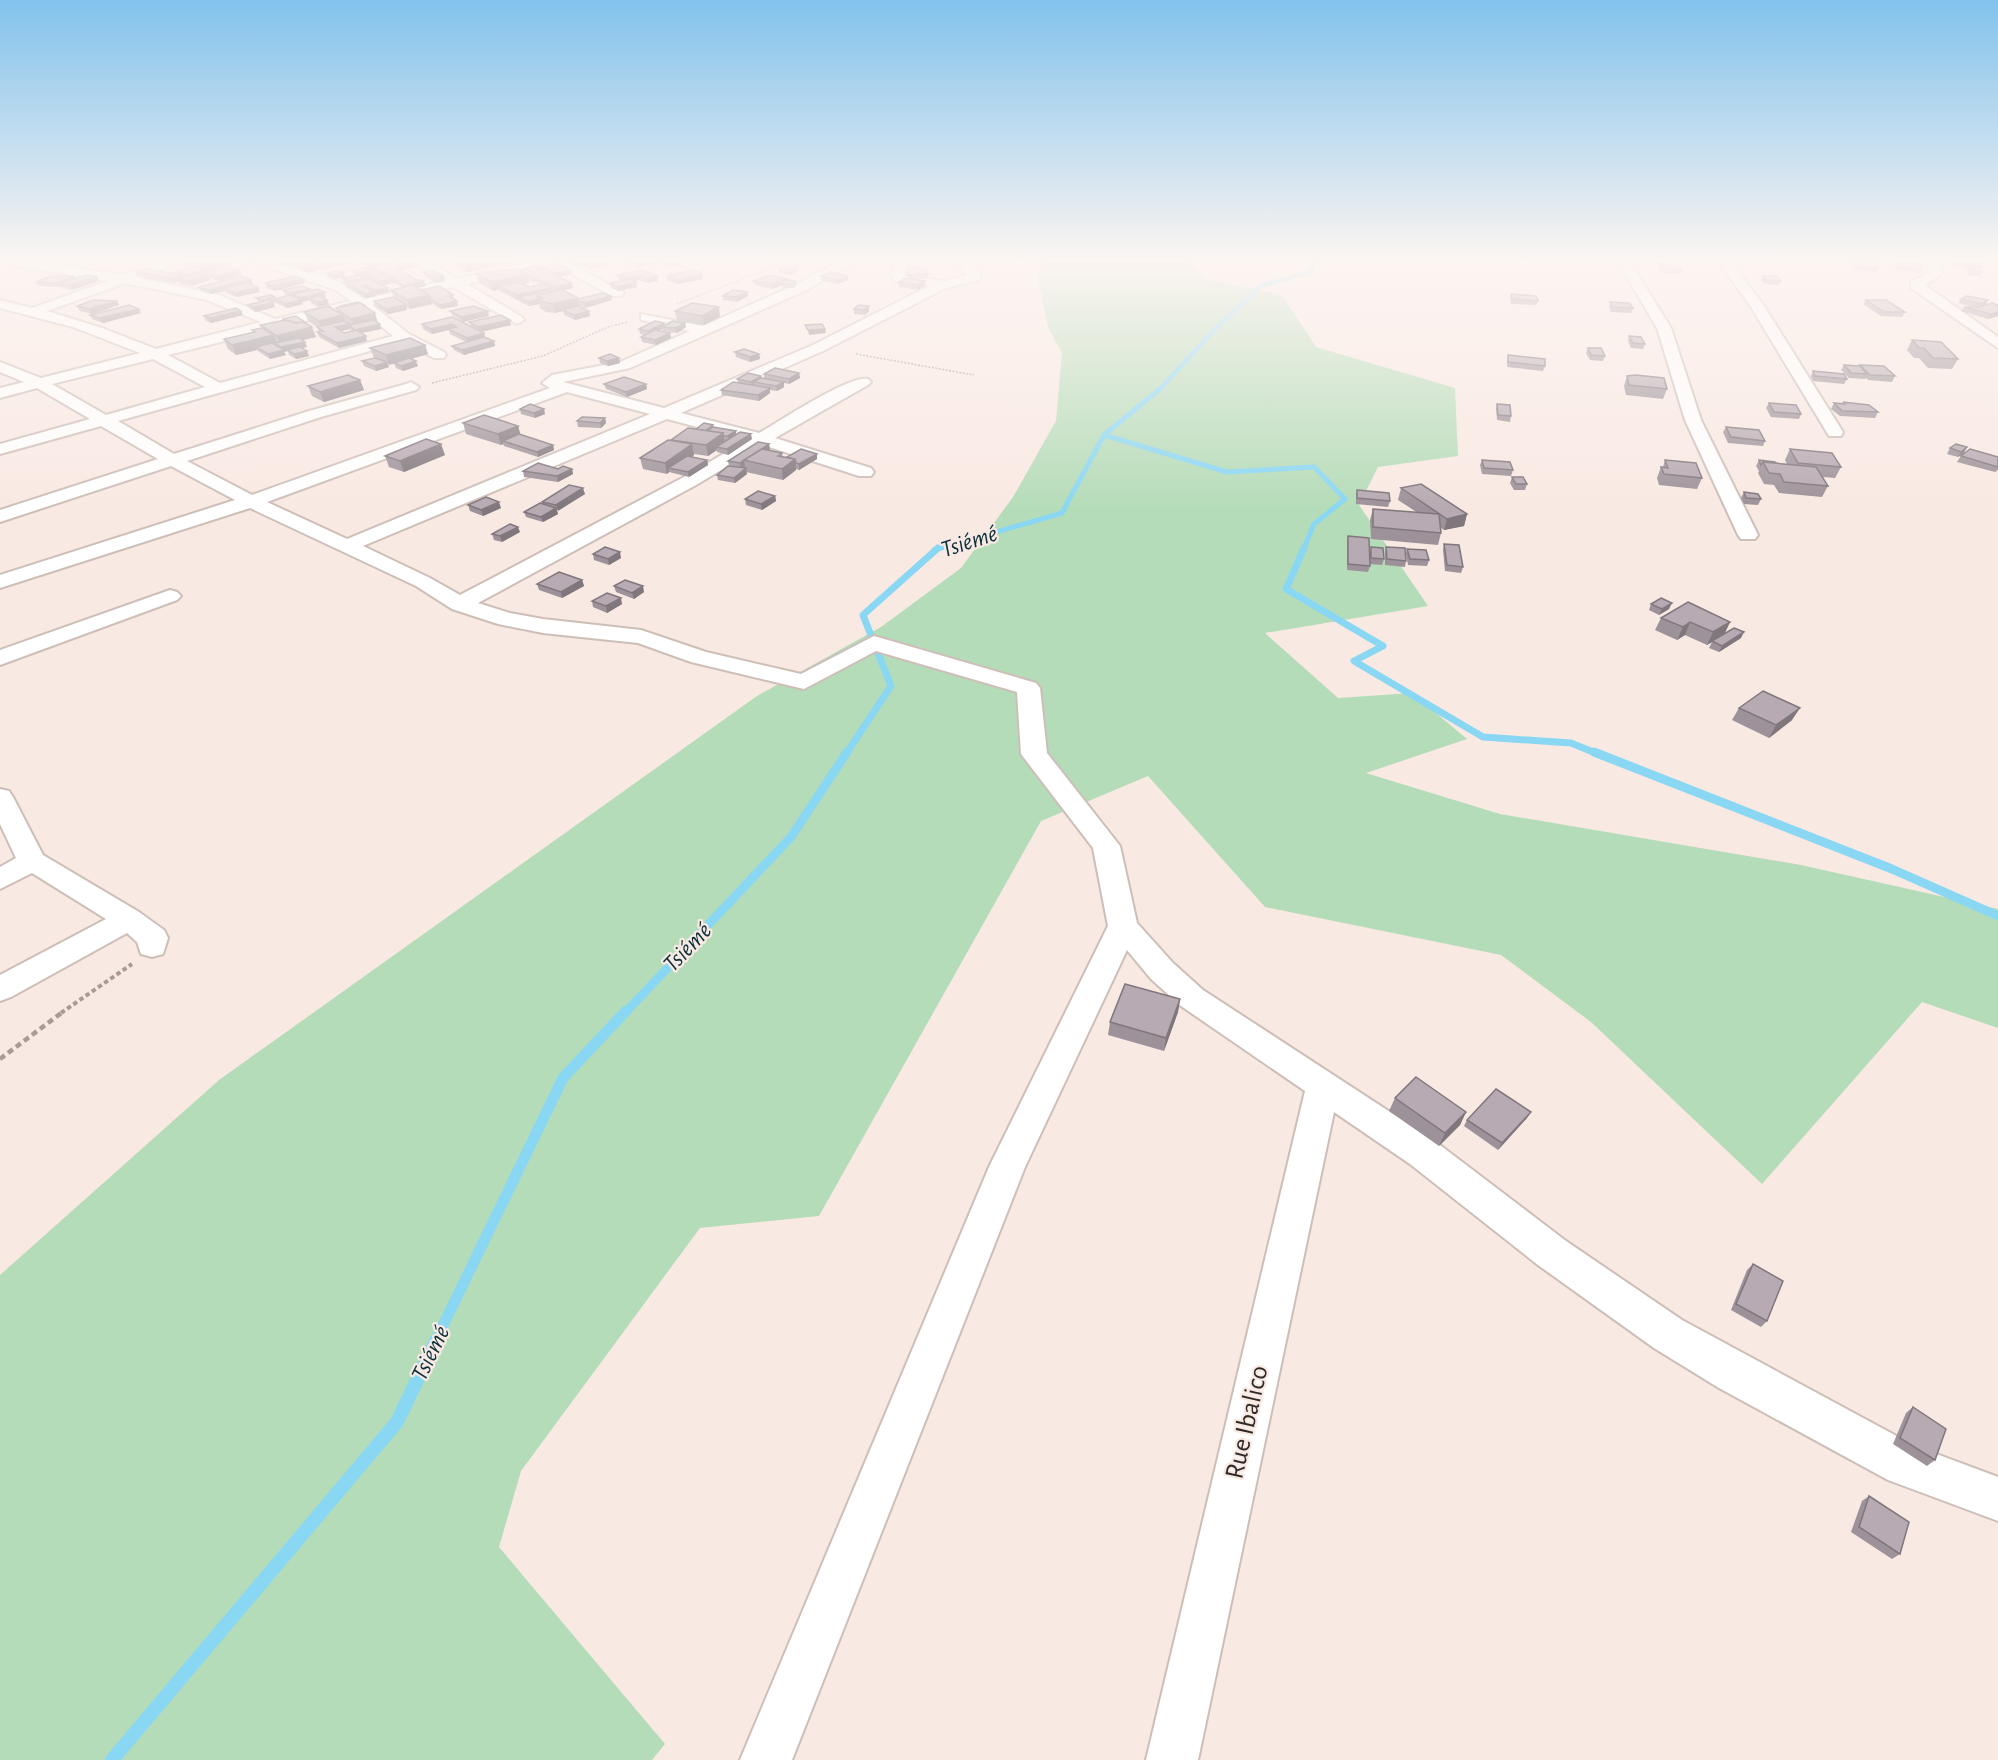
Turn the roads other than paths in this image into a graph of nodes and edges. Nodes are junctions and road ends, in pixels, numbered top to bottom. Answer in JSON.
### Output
{"nodes":[{"id":1,"x":129,"y":344,"type":"edge"},
{"id":2,"x":189,"y":344,"type":"edge"},
{"id":3,"x":378,"y":344,"type":"edge"},
{"id":4,"x":418,"y":344,"type":"edge"},
{"id":5,"x":672,"y":344,"type":"edge"},
{"id":6,"x":826,"y":344,"type":"edge"},
{"id":7,"x":1669,"y":344,"type":"edge"},
{"id":8,"x":1780,"y":344,"type":"edge"},
{"id":9,"x":153,"y":353,"type":"junction"},
{"id":10,"x":439,"y":355,"type":"dead end"},
{"id":11,"x":0,"y":366,"type":"edge"},
{"id":12,"x":863,"y":382,"type":"dead end"},
{"id":13,"x":39,"y":383,"type":"junction"},
{"id":14,"x":411,"y":387,"type":"road end"},
{"id":15,"x":567,"y":387,"type":"junction"},
{"id":16,"x":218,"y":388,"type":"junction"},
{"id":17,"x":0,"y":393,"type":"edge"},
{"id":18,"x":663,"y":414,"type":"junction"},
{"id":19,"x":103,"y":420,"type":"junction"},
{"id":20,"x":1834,"y":432,"type":"dead end"},
{"id":21,"x":762,"y":439,"type":"junction"},
{"id":22,"x":0,"y":449,"type":"edge"},
{"id":23,"x":174,"y":461,"type":"junction"},
{"id":24,"x":865,"y":472,"type":"dead end"},
{"id":25,"x":250,"y":501,"type":"junction"},
{"id":26,"x":0,"y":516,"type":"edge"},
{"id":27,"x":1748,"y":535,"type":"dead end"},
{"id":28,"x":347,"y":546,"type":"junction"},
{"id":29,"x":0,"y":582,"type":"edge"},
{"id":30,"x":170,"y":596,"type":"dead end"},
{"id":31,"x":460,"y":604,"type":"junction"},
{"id":32,"x":0,"y":658,"type":"edge"},
{"id":33,"x":0,"y":797,"type":"edge"},
{"id":34,"x":32,"y":861,"type":"junction"},
{"id":35,"x":0,"y":879,"type":"edge"},
{"id":36,"x":129,"y":919,"type":"junction"},
{"id":37,"x":1123,"y":926,"type":"junction"},
{"id":38,"x":153,"y":946,"type":"road end"},
{"id":39,"x":0,"y":989,"type":"edge"},
{"id":40,"x":1323,"y":1085,"type":"junction"},
{"id":41,"x":1998,"y":1499,"type":"edge"},
{"id":42,"x":766,"y":1760,"type":"edge"},
{"id":43,"x":1172,"y":1760,"type":"edge"}],
"edges":[{"from":1,"to":9,"type":"street"},
{"from":2,"to":9,"type":"street"},
{"from":3,"to":16,"type":"street"},
{"from":4,"to":10,"type":"street"},
{"from":5,"to":15,"type":"street"},
{"from":6,"to":18,"type":"street"},
{"from":7,"to":27,"type":"street"},
{"from":8,"to":20,"type":"street"},
{"from":9,"to":13,"type":"street"},
{"from":9,"to":16,"type":"street"},
{"from":11,"to":13,"type":"street"},
{"from":12,"to":21,"type":"street"},
{"from":13,"to":17,"type":"street"},
{"from":13,"to":19,"type":"street"},
{"from":14,"to":23,"type":"street"},
{"from":15,"to":18,"type":"street"},
{"from":15,"to":25,"type":"street"},
{"from":16,"to":19,"type":"street"},
{"from":18,"to":21,"type":"street"},
{"from":18,"to":28,"type":"street"},
{"from":19,"to":22,"type":"street"},
{"from":19,"to":23,"type":"street"},
{"from":21,"to":24,"type":"street"},
{"from":21,"to":31,"type":"street"},
{"from":23,"to":25,"type":"street"},
{"from":23,"to":26,"type":"street"},
{"from":25,"to":28,"type":"street"},
{"from":25,"to":29,"type":"street"},
{"from":28,"to":31,"type":"street"},
{"from":30,"to":32,"type":"street"},
{"from":31,"to":37,"type":"street"},
{"from":33,"to":34,"type":"street"},
{"from":34,"to":35,"type":"street"},
{"from":34,"to":36,"type":"street"},
{"from":36,"to":38,"type":"street"},
{"from":36,"to":39,"type":"street"},
{"from":37,"to":40,"type":"street"},
{"from":37,"to":42,"type":"street"},
{"from":40,"to":41,"type":"street"},
{"from":40,"to":43,"type":"street","name":"Rue Ibalico"}]}
